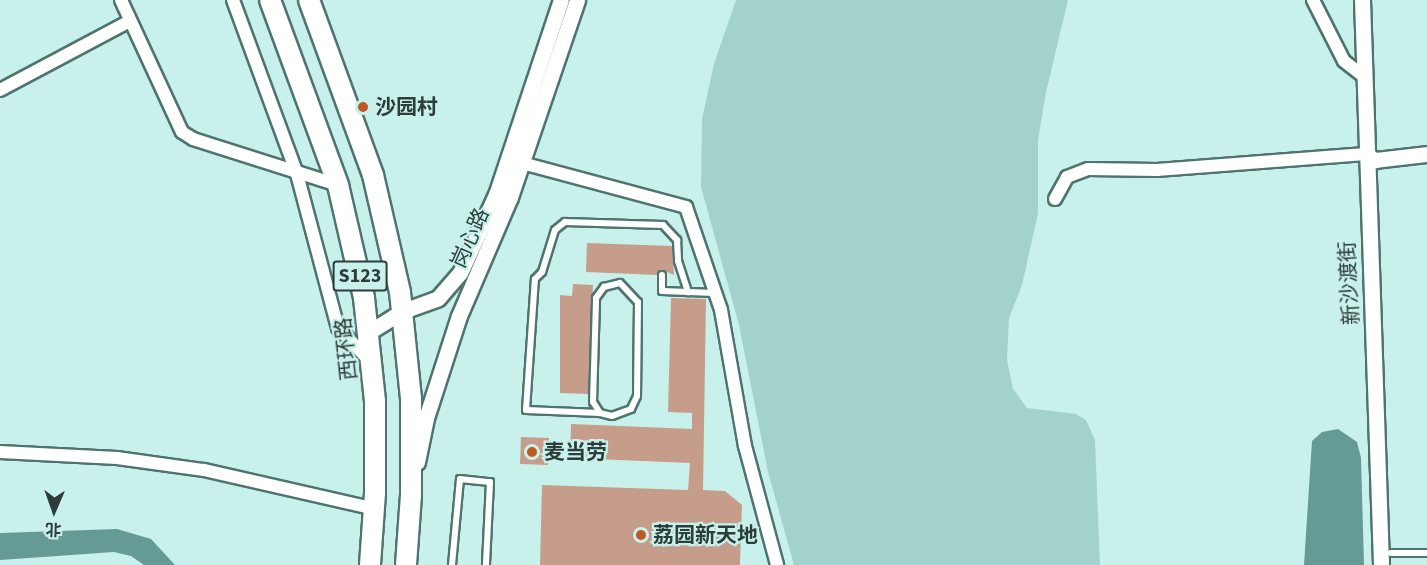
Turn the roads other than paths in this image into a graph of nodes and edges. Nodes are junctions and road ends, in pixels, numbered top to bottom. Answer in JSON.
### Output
{"nodes":[{"id":1,"x":121,"y":0,"type":"edge"},
{"id":2,"x":233,"y":0,"type":"edge"},
{"id":3,"x":270,"y":0,"type":"edge"},
{"id":4,"x":309,"y":0,"type":"edge"},
{"id":5,"x":561,"y":0,"type":"edge"},
{"id":6,"x":577,"y":0,"type":"edge"},
{"id":7,"x":1313,"y":0,"type":"edge"},
{"id":8,"x":1362,"y":0,"type":"edge"},
{"id":9,"x":1372,"y":0,"type":"edge"},
{"id":10,"x":130,"y":21,"type":"junction"},
{"id":11,"x":1364,"y":76,"type":"junction"},
{"id":12,"x":0,"y":90,"type":"edge"},
{"id":13,"x":1427,"y":154,"type":"edge"},
{"id":14,"x":1370,"y":157,"type":"junction"},
{"id":15,"x":522,"y":163,"type":"junction"},
{"id":16,"x":297,"y":174,"type":"junction"},
{"id":17,"x":338,"y":185,"type":"junction"},
{"id":18,"x":1055,"y":199,"type":"dead end"},
{"id":19,"x":662,"y":275,"type":"dead end"},
{"id":20,"x":688,"y":292,"type":"junction"},
{"id":21,"x":716,"y":293,"type":"junction"},
{"id":22,"x":403,"y":311,"type":"junction"},
{"id":23,"x":369,"y":332,"type":"junction"},
{"id":24,"x":372,"y":363,"type":"junction"},
{"id":25,"x":600,"y":413,"type":"junction"},
{"id":26,"x":0,"y":452,"type":"edge"},
{"id":27,"x":411,"y":495,"type":"junction"},
{"id":28,"x":375,"y":509,"type":"junction"},
{"id":29,"x":1427,"y":553,"type":"edge"},
{"id":30,"x":1388,"y":561,"type":"edge"},
{"id":31,"x":370,"y":565,"type":"edge"},
{"id":32,"x":406,"y":565,"type":"edge"},
{"id":33,"x":452,"y":565,"type":"edge"},
{"id":34,"x":486,"y":565,"type":"edge"},
{"id":35,"x":777,"y":565,"type":"edge"}],
"edges":[{"from":1,"to":10,"type":"street"},
{"from":2,"to":16,"type":"street"},
{"from":3,"to":17,"type":"main road","name":"西环路","number":"S123"},
{"from":4,"to":22,"type":"main road","number":"S123"},
{"from":5,"to":22,"type":"street","name":"岗心路"},
{"from":6,"to":15,"type":"street","name":"岗心路"},
{"from":7,"to":11,"type":"street"},
{"from":8,"to":11,"type":"street","name":"新沙渡街"},
{"from":9,"to":14,"type":"street","name":"新沙渡街"},
{"from":10,"to":12,"type":"street"},
{"from":10,"to":16,"type":"street"},
{"from":11,"to":14,"type":"street","name":"新沙渡街"},
{"from":13,"to":14,"type":"street"},
{"from":14,"to":18,"type":"street"},
{"from":14,"to":30,"type":"street","name":"新沙渡街"},
{"from":15,"to":21,"type":"street"},
{"from":15,"to":27,"type":"street","name":"岗心路"},
{"from":16,"to":17,"type":"street"},
{"from":16,"to":24,"type":"street"},
{"from":17,"to":23,"type":"main road","name":"西环路","number":"S123"},
{"from":19,"to":20,"type":"lane"},
{"from":20,"to":21,"type":"lane"},
{"from":20,"to":25,"type":"lane"},
{"from":21,"to":35,"type":"street"},
{"from":22,"to":23,"type":"street","name":"岗心路"},
{"from":22,"to":27,"type":"main road","number":"S123"},
{"from":23,"to":24,"type":"main road","name":"西环路","number":"S123"},
{"from":24,"to":28,"type":"main road","name":"西环路","number":"S123"},
{"from":25,"to":25,"type":"lane"},
{"from":26,"to":28,"type":"street"},
{"from":27,"to":32,"type":"main road","number":"S123"},
{"from":28,"to":31,"type":"main road","name":"西环路","number":"S123"},
{"from":29,"to":30,"type":"lane"},
{"from":33,"to":34,"type":"lane"}]}
